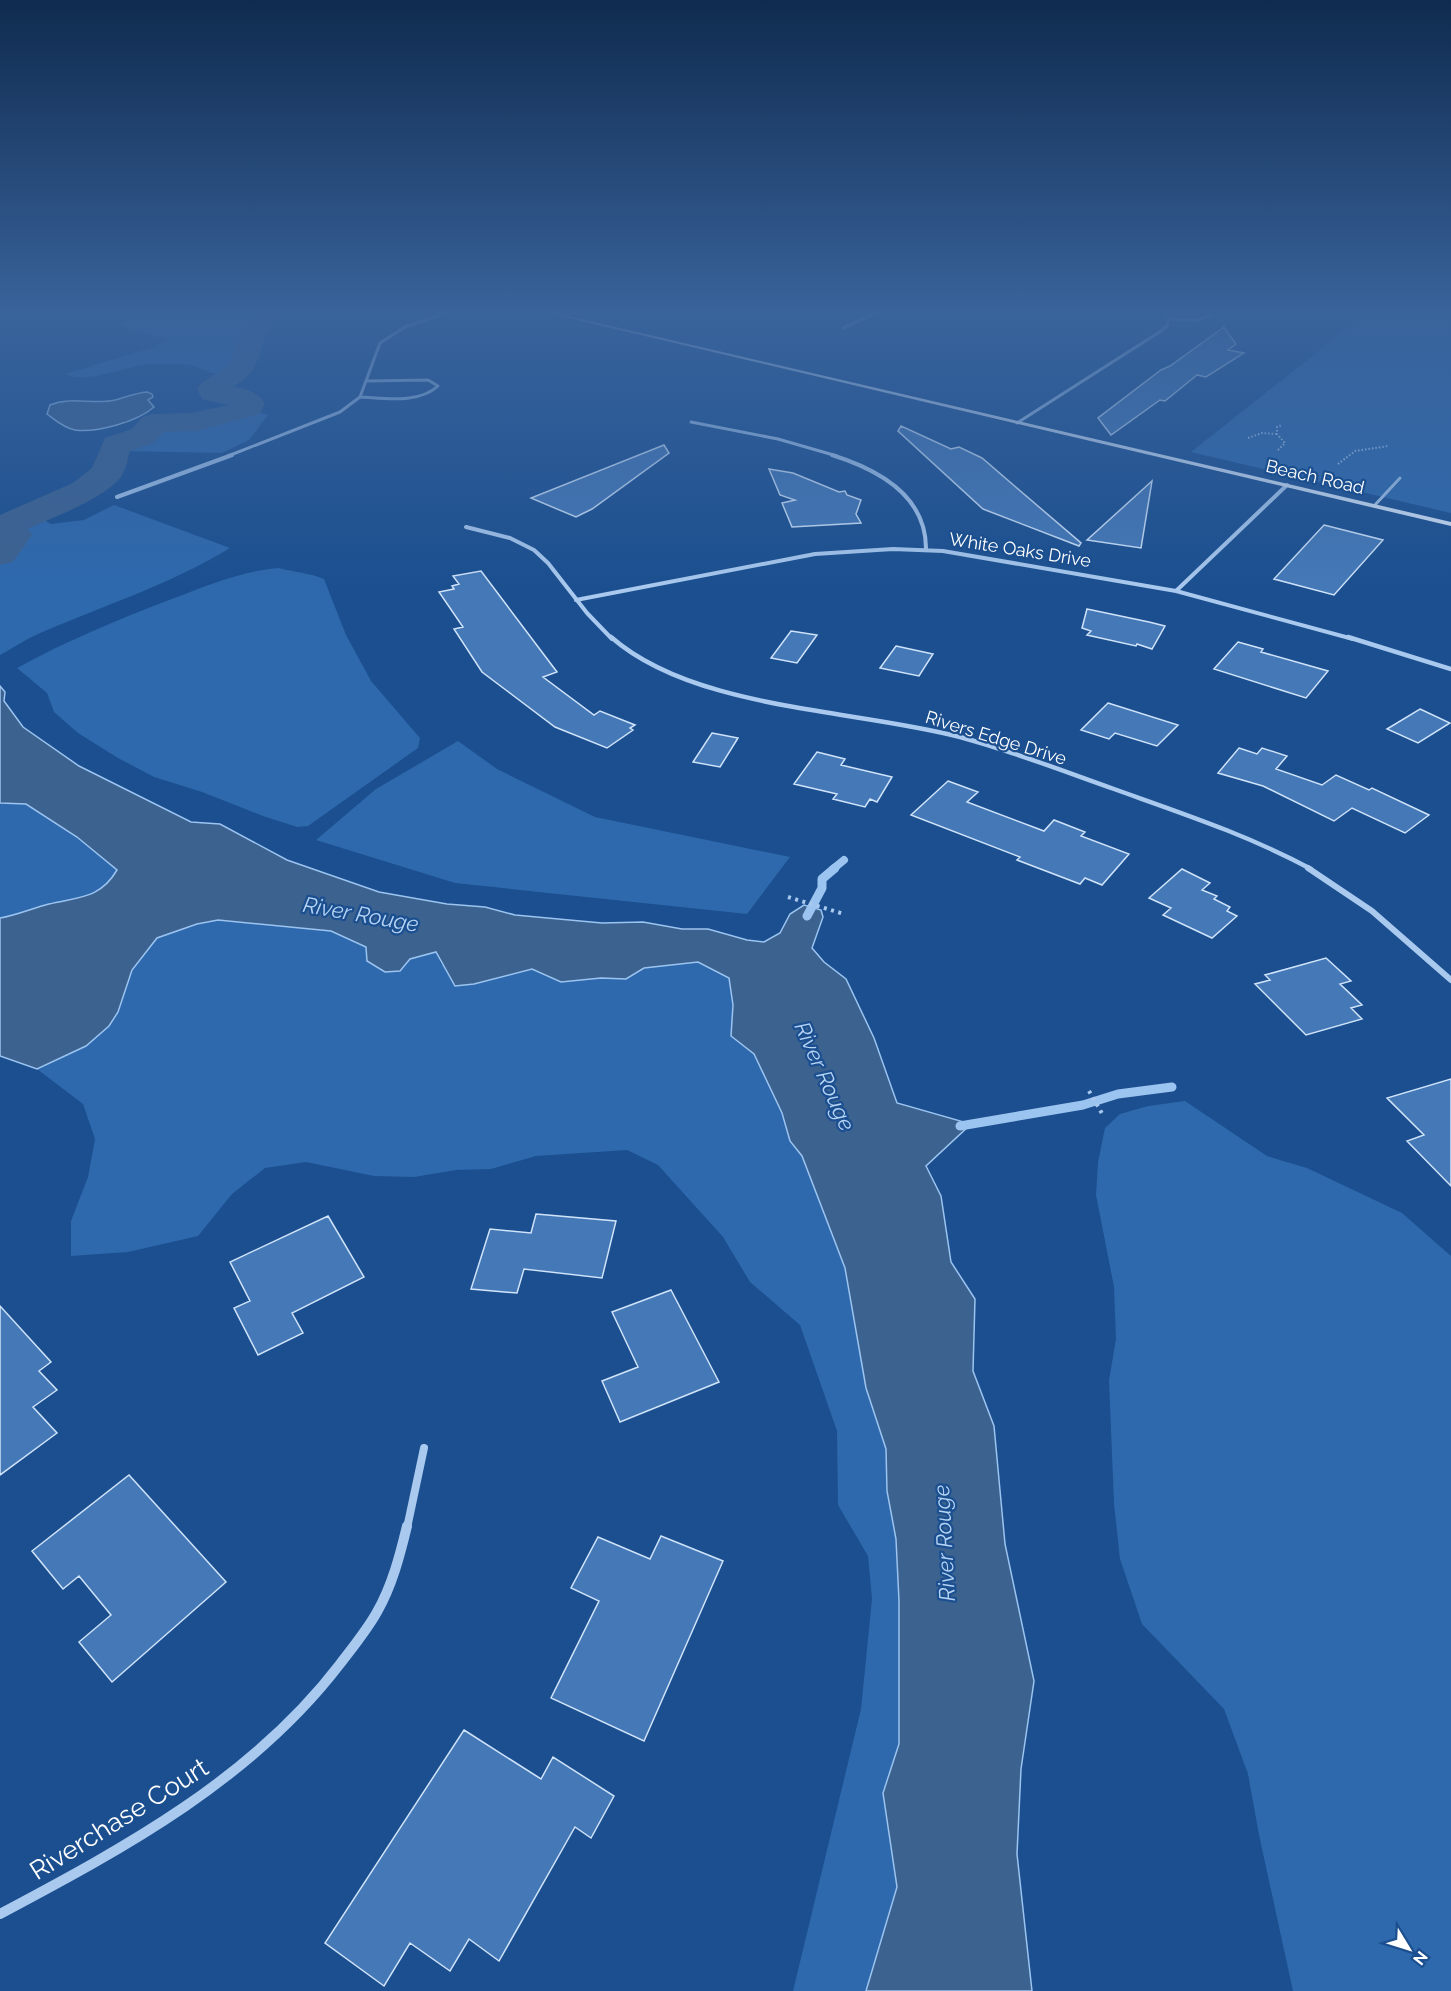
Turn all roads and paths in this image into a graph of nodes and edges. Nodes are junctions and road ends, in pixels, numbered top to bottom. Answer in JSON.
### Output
{"nodes":[{"id":1,"x":351,"y":404,"type":"edge"},
{"id":2,"x":936,"y":404,"type":"edge"},
{"id":3,"x":1047,"y":404,"type":"edge"},
{"id":4,"x":691,"y":422,"type":"dead end"},
{"id":5,"x":1017,"y":423,"type":"junction"},
{"id":6,"x":1282,"y":425,"type":"dead end"},
{"id":7,"x":1277,"y":434,"type":"junction"},
{"id":8,"x":1248,"y":438,"type":"dead end"},
{"id":9,"x":1388,"y":446,"type":"dead end"},
{"id":10,"x":1278,"y":450,"type":"dead end"},
{"id":11,"x":1338,"y":464,"type":"dead end"},
{"id":12,"x":1400,"y":478,"type":"dead end"},
{"id":13,"x":1287,"y":485,"type":"junction"},
{"id":14,"x":117,"y":497,"type":"dead end"},
{"id":15,"x":1374,"y":506,"type":"junction"},
{"id":16,"x":1451,"y":524,"type":"edge"},
{"id":17,"x":466,"y":527,"type":"dead end"},
{"id":18,"x":926,"y":550,"type":"junction"},
{"id":19,"x":1176,"y":591,"type":"junction"},
{"id":20,"x":576,"y":600,"type":"junction"},
{"id":21,"x":1451,"y":669,"type":"edge"},
{"id":22,"x":788,"y":897,"type":"dead end"},
{"id":23,"x":844,"y":914,"type":"dead end"},
{"id":24,"x":1451,"y":980,"type":"edge"},
{"id":25,"x":1089,"y":1091,"type":"dead end"},
{"id":26,"x":1104,"y":1117,"type":"dead end"},
{"id":27,"x":424,"y":1448,"type":"dead end"},
{"id":28,"x":0,"y":1914,"type":"edge"}],
"edges":[{"from":1,"to":14,"type":"street"},
{"from":2,"to":5,"type":"street","name":"Beach Road"},
{"from":3,"to":5,"type":"street"},
{"from":4,"to":18,"type":"street"},
{"from":5,"to":13,"type":"street","name":"Beach Road"},
{"from":6,"to":7,"type":"path"},
{"from":7,"to":8,"type":"path"},
{"from":7,"to":10,"type":"path"},
{"from":9,"to":11,"type":"path"},
{"from":12,"to":15,"type":"lane"},
{"from":13,"to":15,"type":"street","name":"Beach Road"},
{"from":13,"to":19,"type":"street"},
{"from":15,"to":16,"type":"street","name":"Beach Road"},
{"from":17,"to":20,"type":"street","name":"Rivers Edge Drive"},
{"from":18,"to":19,"type":"street","name":"White Oaks Drive"},
{"from":18,"to":20,"type":"street","name":"White Oaks Drive"},
{"from":19,"to":21,"type":"street","name":"White Oaks Drive"},
{"from":20,"to":24,"type":"street","name":"Rivers Edge Drive"},
{"from":22,"to":23,"type":"path"},
{"from":25,"to":26,"type":"path"},
{"from":27,"to":28,"type":"street","name":"Riverchase Court"}]}
